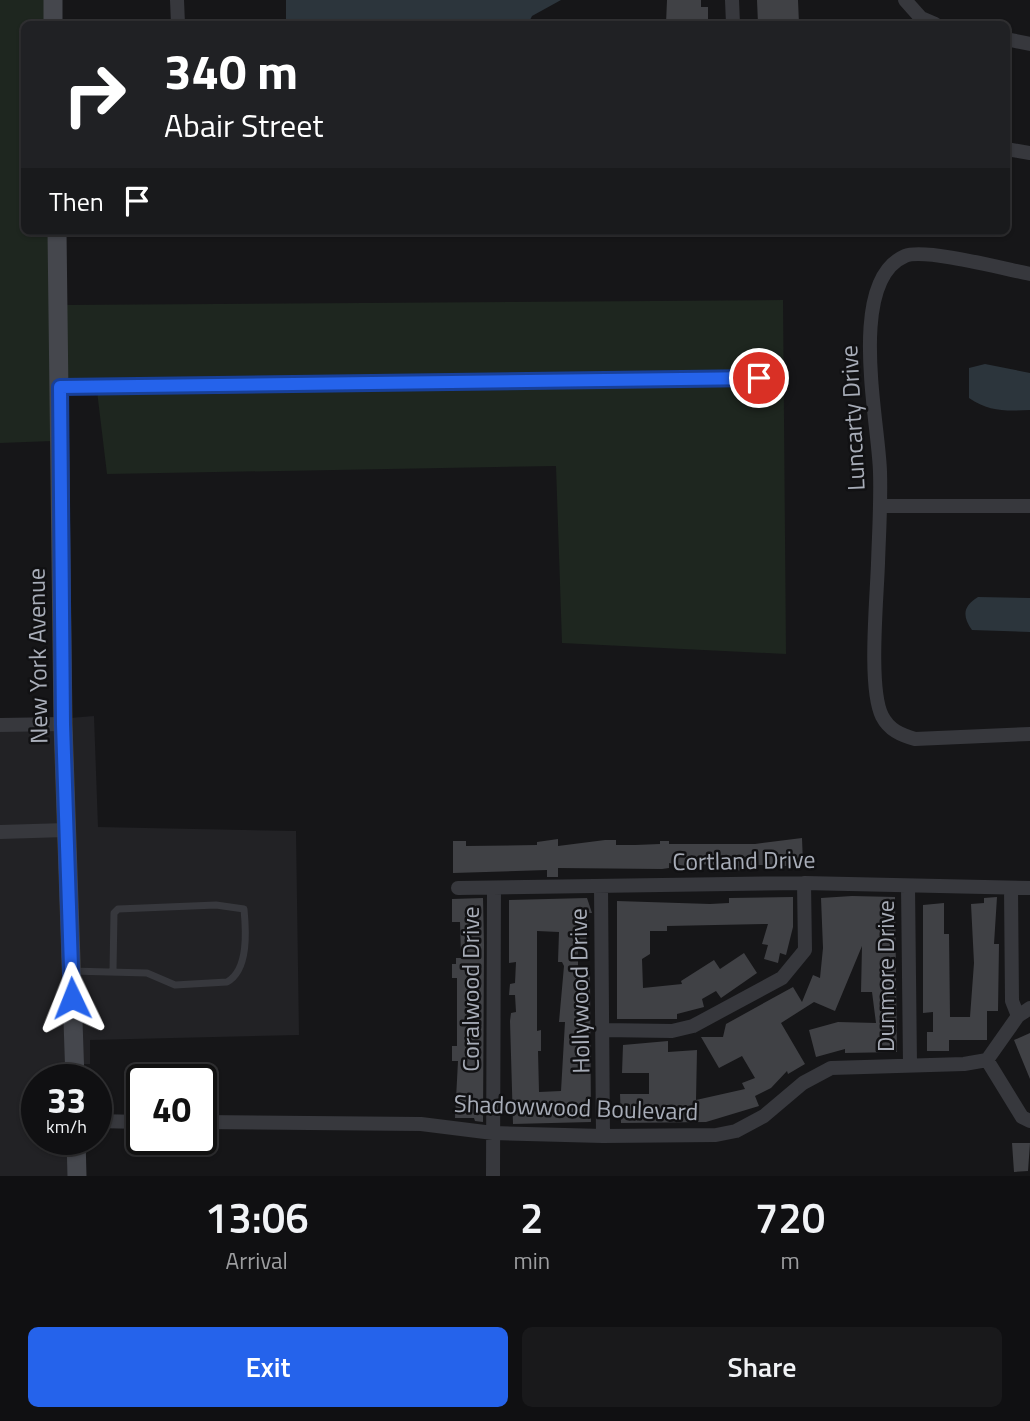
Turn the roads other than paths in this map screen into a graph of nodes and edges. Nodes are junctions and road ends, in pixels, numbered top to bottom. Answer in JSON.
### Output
{"nodes":[{"id":1,"x":53,"y":0,"type":"edge"},
{"id":2,"x":177,"y":0,"type":"edge"},
{"id":3,"x":732,"y":0,"type":"edge"},
{"id":4,"x":905,"y":0,"type":"edge"},
{"id":5,"x":53,"y":21,"type":"edge"},
{"id":6,"x":178,"y":21,"type":"edge"},
{"id":7,"x":733,"y":21,"type":"edge"},
{"id":8,"x":928,"y":21,"type":"edge"},
{"id":9,"x":1010,"y":40,"type":"edge"},
{"id":10,"x":1030,"y":44,"type":"edge"},
{"id":11,"x":1010,"y":150,"type":"edge"},
{"id":12,"x":1030,"y":153,"type":"edge"},
{"id":13,"x":57,"y":235,"type":"edge"},
{"id":14,"x":1030,"y":274,"type":"edge"},
{"id":15,"x":759,"y":378,"type":"dead end"},
{"id":16,"x":60,"y":387,"type":"junction"},
{"id":17,"x":880,"y":506,"type":"junction"},
{"id":18,"x":1030,"y":506,"type":"edge"},
{"id":19,"x":63,"y":724,"type":"junction"},
{"id":20,"x":0,"y":725,"type":"edge"},
{"id":21,"x":1030,"y":734,"type":"edge"},
{"id":22,"x":66,"y":830,"type":"junction"},
{"id":23,"x":0,"y":832,"type":"edge"},
{"id":24,"x":804,"y":883,"type":"junction"},
{"id":25,"x":908,"y":886,"type":"junction"},
{"id":26,"x":601,"y":887,"type":"junction"},
{"id":27,"x":458,"y":888,"type":"dead end"},
{"id":28,"x":494,"y":888,"type":"junction"},
{"id":29,"x":1012,"y":888,"type":"junction"},
{"id":30,"x":1030,"y":888,"type":"edge"},
{"id":31,"x":113,"y":970,"type":"junction"},
{"id":32,"x":71,"y":971,"type":"junction"},
{"id":33,"x":1024,"y":1012,"type":"edge"},
{"id":34,"x":604,"y":1030,"type":"junction"},
{"id":35,"x":987,"y":1060,"type":"junction"},
{"id":36,"x":74,"y":1064,"type":"edge"},
{"id":37,"x":910,"y":1065,"type":"junction"},
{"id":38,"x":1030,"y":1121,"type":"edge"},
{"id":39,"x":217,"y":1122,"type":"edge"},
{"id":40,"x":493,"y":1133,"type":"junction"},
{"id":41,"x":603,"y":1136,"type":"junction"},
{"id":42,"x":76,"y":1155,"type":"edge"},
{"id":43,"x":77,"y":1176,"type":"edge"},
{"id":44,"x":493,"y":1176,"type":"edge"}],
"edges":[{"from":1,"to":5,"type":"street"},
{"from":2,"to":6,"type":"street"},
{"from":3,"to":7,"type":"street"},
{"from":4,"to":8,"type":"street"},
{"from":9,"to":10,"type":"street"},
{"from":11,"to":12,"type":"street"},
{"from":13,"to":16,"type":"street","name":"New York Avenue"},
{"from":14,"to":17,"type":"street","name":"Luncarty Drive"},
{"from":15,"to":16,"type":"street"},
{"from":16,"to":19,"type":"street","name":"New York Avenue"},
{"from":17,"to":18,"type":"street"},
{"from":17,"to":21,"type":"street","name":"Luncarty Drive"},
{"from":19,"to":20,"type":"street"},
{"from":19,"to":22,"type":"street","name":"New York Avenue"},
{"from":22,"to":23,"type":"street"},
{"from":22,"to":32,"type":"street","name":"New York Avenue"},
{"from":24,"to":25,"type":"street","name":"Cortland Drive"},
{"from":24,"to":26,"type":"street","name":"Cortland Drive"},
{"from":24,"to":34,"type":"street"},
{"from":25,"to":29,"type":"street","name":"Cortland Drive"},
{"from":25,"to":37,"type":"street","name":"Dunmore Drive"},
{"from":26,"to":28,"type":"street","name":"Cortland Drive"},
{"from":26,"to":34,"type":"street","name":"Hollywood Drive"},
{"from":27,"to":28,"type":"street","name":"Cortland Drive"},
{"from":28,"to":40,"type":"street","name":"Coralwood Drive"},
{"from":29,"to":30,"type":"street","name":"Cortland Drive"},
{"from":29,"to":33,"type":"street"},
{"from":31,"to":31,"type":"lane"},
{"from":31,"to":32,"type":"lane"},
{"from":32,"to":36,"type":"street","name":"New York Avenue"},
{"from":33,"to":35,"type":"street"},
{"from":34,"to":41,"type":"street","name":"Hollywood Drive"},
{"from":35,"to":37,"type":"street","name":"Shadowwood Boulevard"},
{"from":35,"to":38,"type":"street"},
{"from":37,"to":41,"type":"street","name":"Shadowwood Boulevard"},
{"from":39,"to":40,"type":"street","name":"Shadowwood Boulevard"},
{"from":40,"to":41,"type":"street","name":"Shadowwood Boulevard"},
{"from":40,"to":44,"type":"street","name":"Coralwood Drive"},
{"from":42,"to":43,"type":"street"}]}
